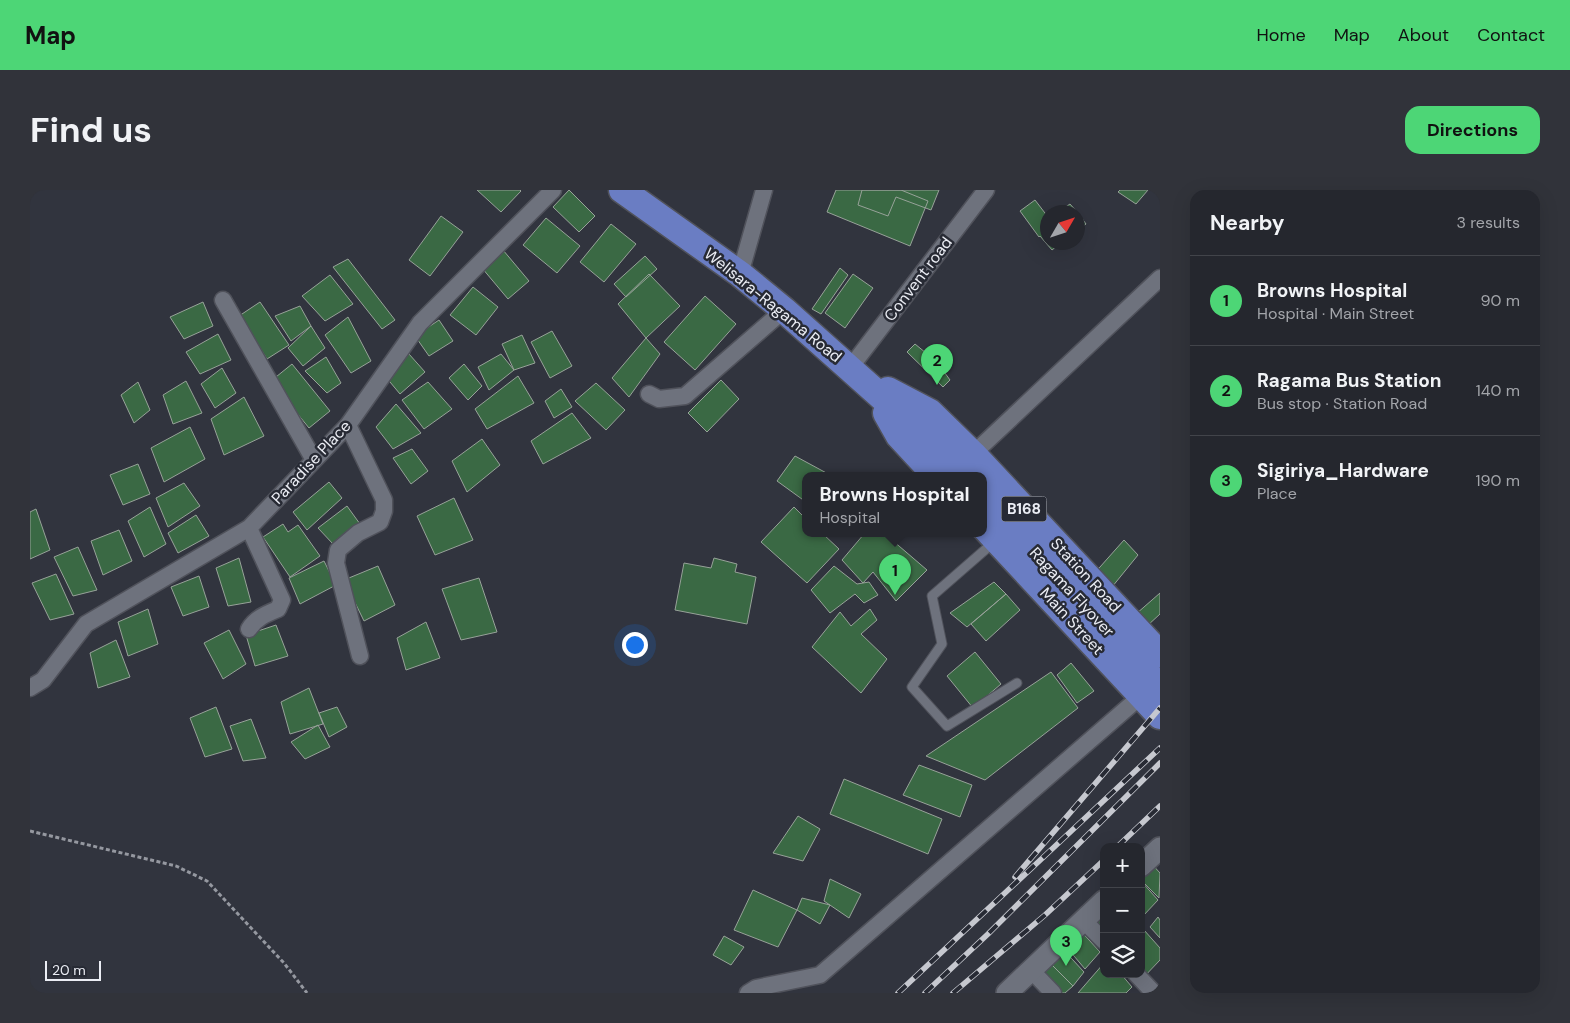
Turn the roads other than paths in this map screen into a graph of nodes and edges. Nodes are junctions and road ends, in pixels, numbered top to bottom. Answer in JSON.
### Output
{"nodes":[{"id":1,"x":553,"y":190,"type":"edge"},
{"id":2,"x":622,"y":190,"type":"edge"},
{"id":3,"x":764,"y":190,"type":"edge"},
{"id":4,"x":986,"y":190,"type":"edge"},
{"id":5,"x":740,"y":274,"type":"junction"},
{"id":6,"x":1160,"y":278,"type":"edge"},
{"id":7,"x":223,"y":300,"type":"dead end"},
{"id":8,"x":784,"y":310,"type":"junction"},
{"id":9,"x":850,"y":368,"type":"junction"},
{"id":10,"x":873,"y":388,"type":"junction"},
{"id":11,"x":649,"y":394,"type":"dead end"},
{"id":12,"x":348,"y":425,"type":"junction"},
{"id":13,"x":314,"y":460,"type":"junction"},
{"id":14,"x":969,"y":465,"type":"edge"},
{"id":15,"x":932,"y":472,"type":"edge"},
{"id":16,"x":987,"y":482,"type":"edge"},
{"id":17,"x":987,"y":500,"type":"edge"},
{"id":18,"x":249,"y":528,"type":"junction"},
{"id":19,"x":990,"y":533,"type":"edge"},
{"id":20,"x":986,"y":537,"type":"edge"},
{"id":21,"x":249,"y":629,"type":"dead end"},
{"id":22,"x":1153,"y":643,"type":"edge"},
{"id":23,"x":360,"y":656,"type":"dead end"},
{"id":24,"x":1017,"y":683,"type":"dead end"},
{"id":25,"x":30,"y":688,"type":"edge"},
{"id":26,"x":1150,"y":692,"type":"edge"},
{"id":27,"x":1160,"y":716,"type":"edge"},
{"id":28,"x":1160,"y":848,"type":"edge"},
{"id":29,"x":1145,"y":862,"type":"edge"},
{"id":30,"x":1100,"y":905,"type":"edge"},
{"id":31,"x":1084,"y":920,"type":"junction"},
{"id":32,"x":1100,"y":937,"type":"edge"},
{"id":33,"x":1031,"y":970,"type":"junction"},
{"id":34,"x":1140,"y":978,"type":"edge"},
{"id":35,"x":1160,"y":990,"type":"edge"},
{"id":36,"x":748,"y":993,"type":"edge"},
{"id":37,"x":1007,"y":993,"type":"edge"},
{"id":38,"x":1053,"y":993,"type":"edge"},
{"id":39,"x":1156,"y":993,"type":"edge"}],
"edges":[{"from":1,"to":12,"type":"street","name":"Paradise Place"},
{"from":2,"to":5,"type":"main road","name":"Welisara-Ragama Road","number":"B168"},
{"from":3,"to":5,"type":"street"},
{"from":4,"to":9,"type":"street","name":"Convent road"},
{"from":5,"to":8,"type":"main road","name":"Welisara-Ragama Road","number":"B168"},
{"from":6,"to":14,"type":"street"},
{"from":7,"to":13,"type":"street"},
{"from":8,"to":9,"type":"main road","name":"Welisara-Ragama Road","number":"B168"},
{"from":8,"to":11,"type":"street"},
{"from":9,"to":10,"type":"main road","name":"Welisara-Ragama Road","number":"B168"},
{"from":10,"to":14,"type":"main road","number":"B168"},
{"from":10,"to":15,"type":"main road","number":"B168"},
{"from":12,"to":13,"type":"street","name":"Paradise Place"},
{"from":12,"to":23,"type":"street"},
{"from":13,"to":18,"type":"street","name":"Paradise Place"},
{"from":16,"to":22,"type":"main road","name":"Station Road","number":"B168"},
{"from":17,"to":26,"type":"main road","name":"Ragama Flyover","number":"B168"},
{"from":18,"to":21,"type":"street"},
{"from":18,"to":25,"type":"street","name":"Paradise Place"},
{"from":19,"to":26,"type":"main road","name":"Main Street","number":"B168"},
{"from":20,"to":24,"type":"lane"},
{"from":26,"to":27,"type":"main road","name":"Main Street","number":"B168"},
{"from":26,"to":36,"type":"street"},
{"from":28,"to":29,"type":"street"},
{"from":30,"to":31,"type":"street"},
{"from":31,"to":32,"type":"street"},
{"from":31,"to":33,"type":"street"},
{"from":33,"to":37,"type":"street"},
{"from":33,"to":38,"type":"street"},
{"from":34,"to":39,"type":"street"},
{"from":35,"to":39,"type":"street"}]}
